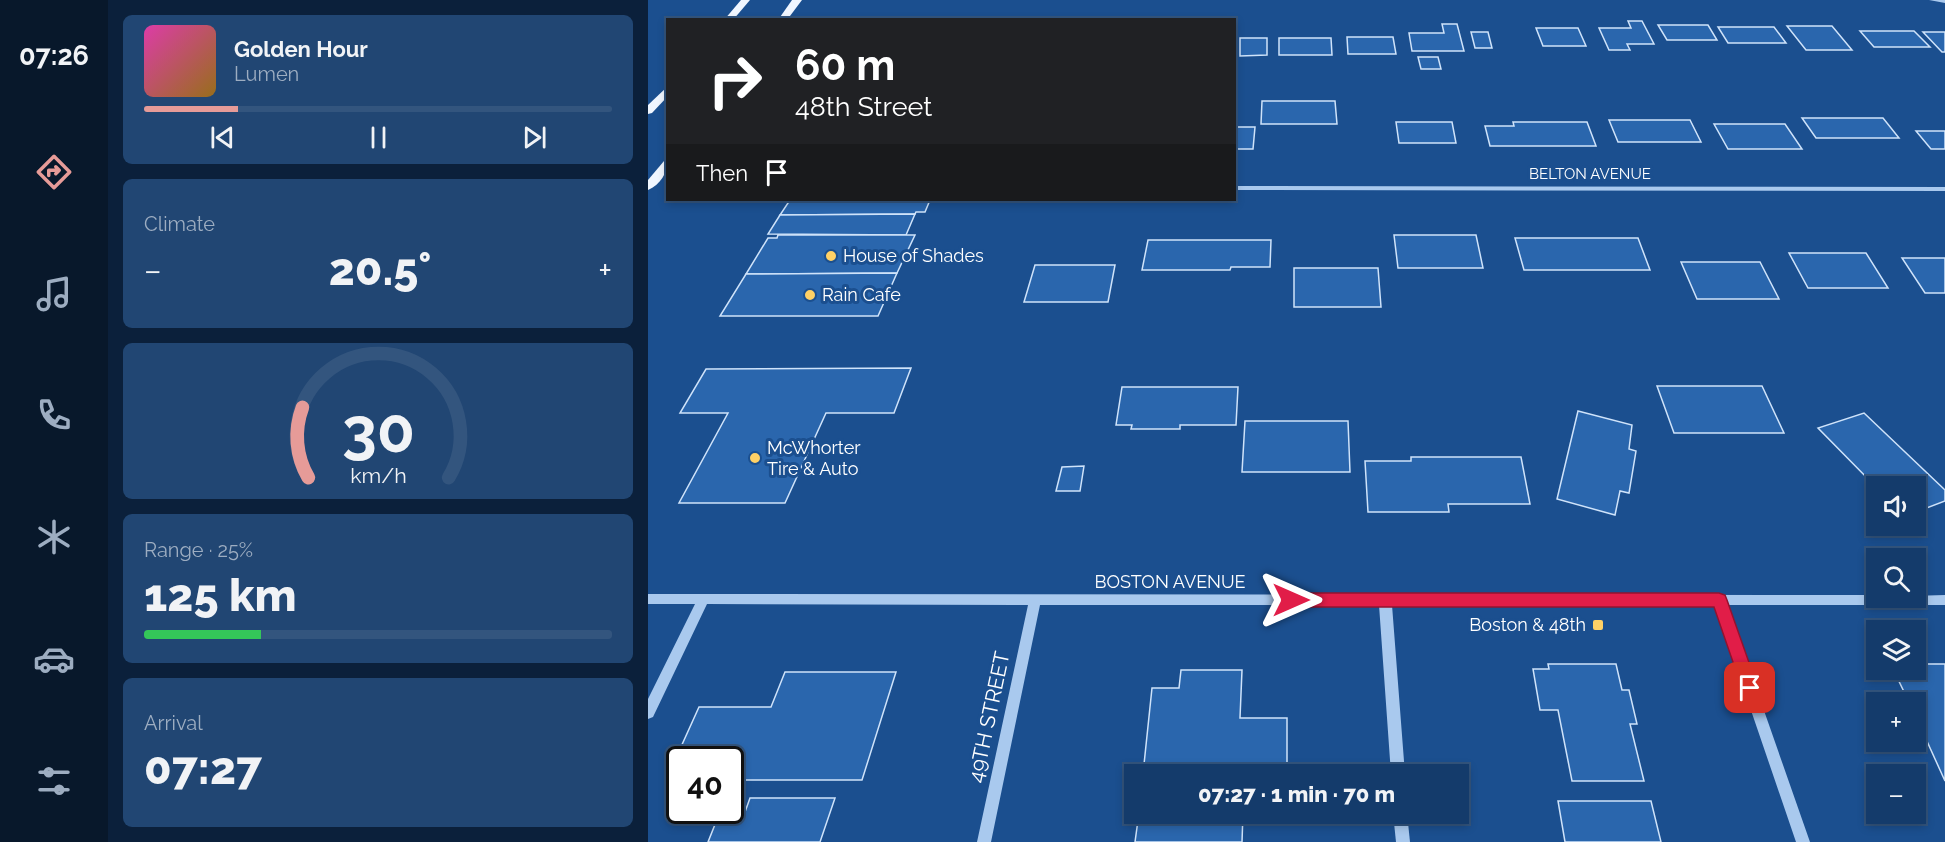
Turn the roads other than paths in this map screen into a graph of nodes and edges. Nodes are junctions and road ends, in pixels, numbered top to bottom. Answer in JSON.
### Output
{"nodes":[{"id":1,"x":746,"y":0,"type":"edge"},
{"id":2,"x":797,"y":0,"type":"edge"},
{"id":3,"x":1932,"y":0,"type":"edge"},
{"id":4,"x":1945,"y":1,"type":"edge"},
{"id":5,"x":730,"y":18,"type":"edge"},
{"id":6,"x":784,"y":18,"type":"edge"},
{"id":7,"x":666,"y":91,"type":"edge"},
{"id":8,"x":648,"y":111,"type":"edge"},
{"id":9,"x":666,"y":165,"type":"edge"},
{"id":10,"x":648,"y":187,"type":"edge"},
{"id":11,"x":1236,"y":188,"type":"edge"},
{"id":12,"x":1945,"y":189,"type":"edge"},
{"id":13,"x":648,"y":599,"type":"edge"},
{"id":14,"x":703,"y":600,"type":"junction"},
{"id":15,"x":1035,"y":600,"type":"junction"},
{"id":16,"x":1385,"y":600,"type":"junction"},
{"id":17,"x":1719,"y":600,"type":"junction"},
{"id":18,"x":1945,"y":600,"type":"edge"},
{"id":19,"x":648,"y":713,"type":"edge"},
{"id":20,"x":1397,"y":764,"type":"edge"},
{"id":21,"x":1401,"y":824,"type":"edge"},
{"id":22,"x":984,"y":842,"type":"edge"},
{"id":23,"x":1402,"y":842,"type":"edge"},
{"id":24,"x":1803,"y":842,"type":"edge"}],
"edges":[{"from":1,"to":5,"type":"main road"},
{"from":2,"to":6,"type":"main road"},
{"from":3,"to":4,"type":"street"},
{"from":7,"to":8,"type":"main road"},
{"from":9,"to":10,"type":"main road"},
{"from":11,"to":12,"type":"street","name":"BELTON AVENUE"},
{"from":13,"to":14,"type":"street","name":"BOSTON AVENUE"},
{"from":14,"to":15,"type":"street","name":"BOSTON AVENUE"},
{"from":14,"to":19,"type":"street"},
{"from":15,"to":16,"type":"street","name":"BOSTON AVENUE"},
{"from":15,"to":22,"type":"street","name":"49TH STREET"},
{"from":16,"to":17,"type":"street","name":"BOSTON AVENUE"},
{"from":16,"to":20,"type":"street"},
{"from":17,"to":18,"type":"street","name":"BOSTON AVENUE"},
{"from":17,"to":24,"type":"street"},
{"from":21,"to":23,"type":"street"}]}
